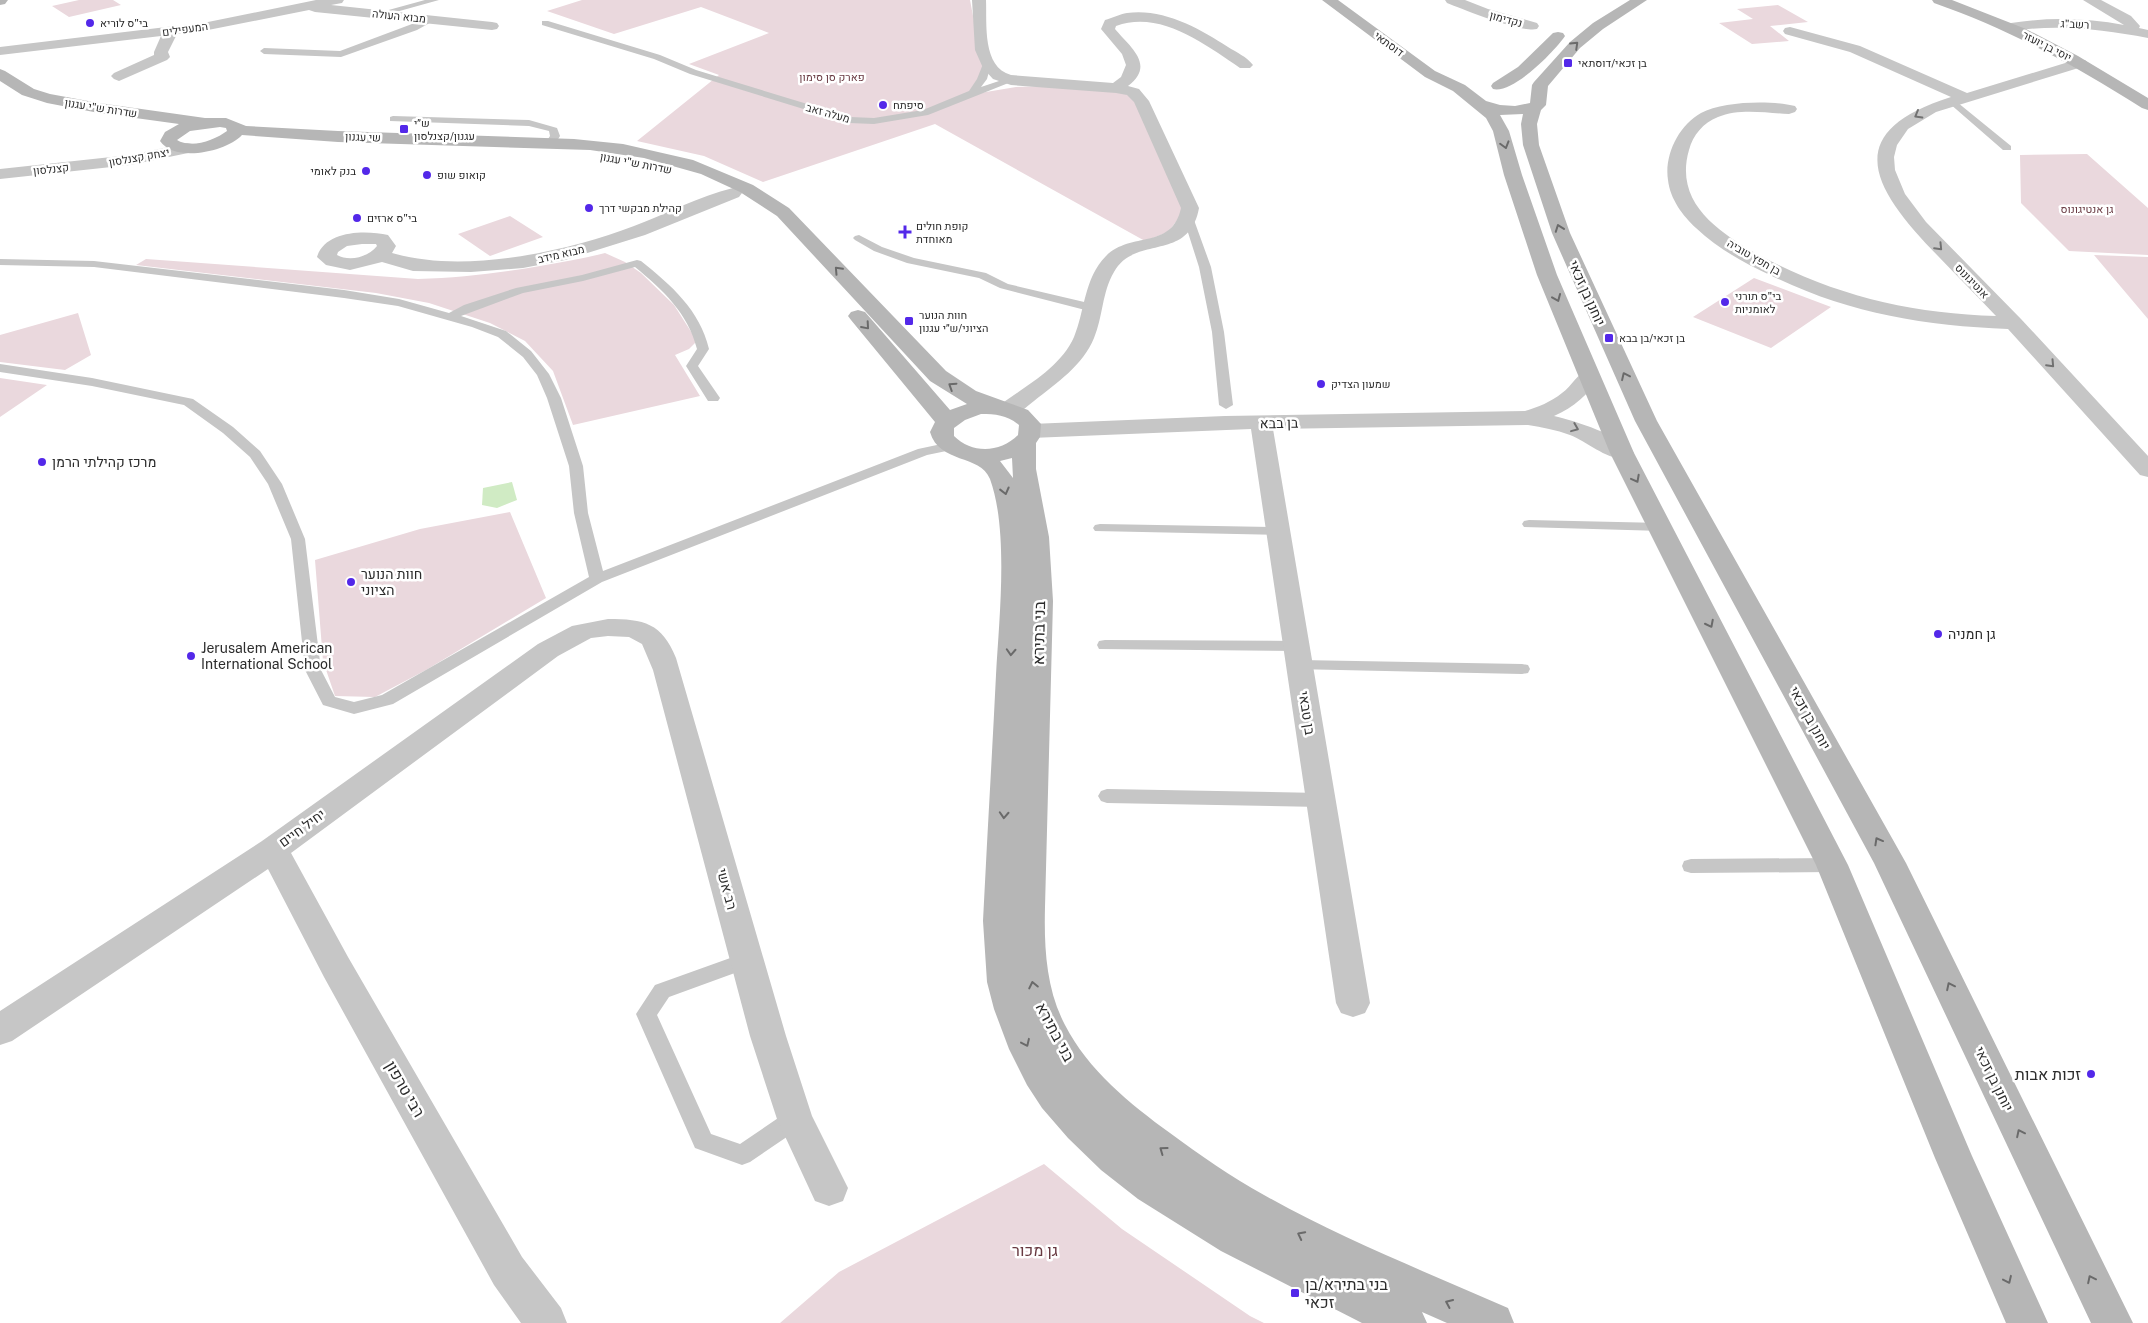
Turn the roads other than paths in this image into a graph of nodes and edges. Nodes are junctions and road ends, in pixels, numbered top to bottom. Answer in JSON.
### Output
{"nodes":[{"id":1,"x":337,"y":0,"type":"edge"},
{"id":2,"x":435,"y":0,"type":"edge"},
{"id":3,"x":979,"y":0,"type":"edge"},
{"id":4,"x":1329,"y":0,"type":"edge"},
{"id":5,"x":1452,"y":0,"type":"edge"},
{"id":6,"x":1613,"y":0,"type":"edge"},
{"id":7,"x":1640,"y":0,"type":"edge"},
{"id":8,"x":1939,"y":0,"type":"edge"},
{"id":9,"x":2090,"y":0,"type":"edge"},
{"id":10,"x":1122,"y":2,"type":"dead end"},
{"id":11,"x":306,"y":7,"type":"junction"},
{"id":12,"x":1592,"y":13,"type":"dead end"},
{"id":13,"x":378,"y":14,"type":"junction"},
{"id":14,"x":1118,"y":18,"type":"junction"},
{"id":15,"x":431,"y":20,"type":"junction"},
{"id":16,"x":546,"y":23,"type":"dead end"},
{"id":17,"x":492,"y":26,"type":"dead end"},
{"id":18,"x":1532,"y":26,"type":"dead end"},
{"id":19,"x":1571,"y":26,"type":"dead end"},
{"id":20,"x":2011,"y":28,"type":"junction"},
{"id":21,"x":171,"y":31,"type":"junction"},
{"id":22,"x":1790,"y":31,"type":"dead end"},
{"id":23,"x":2143,"y":33,"type":"edge"},
{"id":24,"x":32,"y":46,"type":"junction"},
{"id":25,"x":0,"y":51,"type":"edge"},
{"id":26,"x":264,"y":51,"type":"dead end"},
{"id":27,"x":0,"y":59,"type":"edge"},
{"id":28,"x":2080,"y":63,"type":"junction"},
{"id":29,"x":987,"y":64,"type":"junction"},
{"id":30,"x":1245,"y":65,"type":"dead end"},
{"id":31,"x":0,"y":74,"type":"edge"},
{"id":32,"x":119,"y":76,"type":"dead end"},
{"id":33,"x":1011,"y":80,"type":"junction"},
{"id":34,"x":1116,"y":88,"type":"junction"},
{"id":35,"x":0,"y":90,"type":"edge"},
{"id":36,"x":972,"y":92,"type":"junction"},
{"id":37,"x":1484,"y":94,"type":"junction"},
{"id":38,"x":1529,"y":96,"type":"junction"},
{"id":39,"x":1958,"y":99,"type":"junction"},
{"id":40,"x":2148,"y":105,"type":"edge"},
{"id":41,"x":1789,"y":110,"type":"dead end"},
{"id":42,"x":394,"y":119,"type":"dead end"},
{"id":43,"x":208,"y":123,"type":"junction"},
{"id":44,"x":236,"y":129,"type":"junction"},
{"id":45,"x":169,"y":139,"type":"junction"},
{"id":46,"x":219,"y":142,"type":"junction"},
{"id":47,"x":551,"y":142,"type":"junction"},
{"id":48,"x":187,"y":148,"type":"junction"},
{"id":49,"x":2007,"y":148,"type":"dead end"},
{"id":50,"x":101,"y":164,"type":"junction"},
{"id":51,"x":0,"y":174,"type":"edge"},
{"id":52,"x":733,"y":193,"type":"junction"},
{"id":53,"x":1189,"y":220,"type":"junction"},
{"id":54,"x":858,"y":238,"type":"dead end"},
{"id":55,"x":380,"y":255,"type":"dead end"},
{"id":56,"x":0,"y":262,"type":"edge"},
{"id":57,"x":1093,"y":308,"type":"junction"},
{"id":58,"x":450,"y":317,"type":"junction"},
{"id":59,"x":2014,"y":323,"type":"junction"},
{"id":60,"x":0,"y":368,"type":"edge"},
{"id":61,"x":1589,"y":376,"type":"junction"},
{"id":62,"x":713,"y":398,"type":"dead end"},
{"id":63,"x":1226,"y":404,"type":"dead end"},
{"id":64,"x":1002,"y":408,"type":"junction"},
{"id":65,"x":1528,"y":418,"type":"junction"},
{"id":66,"x":947,"y":422,"type":"junction"},
{"id":67,"x":1261,"y":423,"type":"junction"},
{"id":68,"x":1028,"y":437,"type":"junction"},
{"id":69,"x":963,"y":451,"type":"junction"},
{"id":70,"x":1622,"y":453,"type":"junction"},
{"id":71,"x":2148,"y":470,"type":"edge"},
{"id":72,"x":1529,"y":524,"type":"dead end"},
{"id":73,"x":1662,"y":527,"type":"junction"},
{"id":74,"x":1100,"y":528,"type":"dead end"},
{"id":75,"x":1278,"y":531,"type":"junction"},
{"id":76,"x":597,"y":579,"type":"junction"},
{"id":77,"x":601,"y":627,"type":"joint"},
{"id":78,"x":1105,"y":645,"type":"dead end"},
{"id":79,"x":1298,"y":656,"type":"junction"},
{"id":80,"x":1522,"y":669,"type":"dead end"},
{"id":81,"x":1108,"y":796,"type":"dead end"},
{"id":82,"x":1321,"y":800,"type":"junction"},
{"id":83,"x":273,"y":849,"type":"junction"},
{"id":84,"x":1832,"y":865,"type":"junction"},
{"id":85,"x":1691,"y":866,"type":"dead end"},
{"id":86,"x":747,"y":960,"type":"junction"},
{"id":87,"x":1354,"y":1003,"type":"dead end"},
{"id":88,"x":0,"y":1030,"type":"edge"},
{"id":89,"x":795,"y":1119,"type":"junction"},
{"id":90,"x":829,"y":1188,"type":"dead end"},
{"id":91,"x":546,"y":1323,"type":"edge"},
{"id":92,"x":1406,"y":1323,"type":"edge"},
{"id":93,"x":1493,"y":1323,"type":"edge"},
{"id":94,"x":2028,"y":1323,"type":"edge"},
{"id":95,"x":2112,"y":1323,"type":"edge"}],
"edges":[{"from":1,"to":11,"type":"street","name":"המעפילים"},
{"from":2,"to":13,"type":"lane"},
{"from":3,"to":29,"type":"street"},
{"from":4,"to":37,"type":"street","name":"דוסתאי"},
{"from":5,"to":18,"type":"street","name":"נקדימון"},
{"from":6,"to":12,"type":"street"},
{"from":38,"to":7,"type":"street","name":"יוחנן בן זכאי","one_way":true},
{"from":8,"to":20,"type":"street","name":"יוסי בן יועזר"},
{"from":9,"to":23,"type":"street","name":"רשב\"ג"},
{"from":10,"to":14,"type":"street"},
{"from":11,"to":13,"type":"street","name":"מבוא העולה"},
{"from":11,"to":21,"type":"street","name":"המעפילים"},
{"from":13,"to":15,"type":"street","name":"מבוא העולה"},
{"from":14,"to":30,"type":"street"},
{"from":14,"to":34,"type":"street"},
{"from":15,"to":17,"type":"street","name":"מבוא העולה"},
{"from":15,"to":26,"type":"lane"},
{"from":16,"to":36,"type":"lane","name":"מעלה זאב"},
{"from":19,"to":37,"type":"street"},
{"from":20,"to":23,"type":"street","name":"רשב\"ג"},
{"from":20,"to":28,"type":"street","name":"יוסי בן יועזר"},
{"from":21,"to":24,"type":"street","name":"המעפילים"},
{"from":21,"to":32,"type":"street"},
{"from":22,"to":39,"type":"street"},
{"from":24,"to":25,"type":"street","name":"המעפילים"},
{"from":24,"to":27,"type":"street","name":"המעפילים"},
{"from":28,"to":39,"type":"street","name":"אנטיגונוס"},
{"from":28,"to":40,"type":"street","name":"יוסי בן יועזר"},
{"from":29,"to":33,"type":"street"},
{"from":29,"to":36,"type":"lane"},
{"from":31,"to":43,"type":"street","name":"שדרות ש\"י עגנון"},
{"from":33,"to":34,"type":"street","name":"מעלה זאב"},
{"from":33,"to":36,"type":"lane","name":"מעלה זאב"},
{"from":34,"to":53,"type":"street","name":"מעלה זאב"},
{"from":35,"to":45,"type":"street","name":"שדרות ש\"י עגנון"},
{"from":37,"to":38,"type":"street"},
{"from":37,"to":38,"type":"street"},
{"from":37,"to":61,"type":"street","name":"יוחנן בן זכאי","one_way":true},
{"from":95,"to":38,"type":"street","name":"יוחנן בן זכאי","one_way":true},
{"from":39,"to":49,"type":"lane"},
{"from":39,"to":59,"type":"street","name":"אנטיגונוס","one_way":true},
{"from":41,"to":59,"type":"street","name":"בן חפץ טוביה"},
{"from":42,"to":47,"type":"lane"},
{"from":43,"to":44,"type":"street","name":"שדרות ש\"י עגנון"},
{"from":43,"to":45,"type":"street"},
{"from":44,"to":46,"type":"street"},
{"from":44,"to":47,"type":"street","name":"שי עגנון"},
{"from":45,"to":48,"type":"street","name":"שדרות ש\"י עגנון"},
{"from":45,"to":50,"type":"street","name":"יצחק קצנלסון"},
{"from":46,"to":48,"type":"street"},
{"from":46,"to":52,"type":"street","name":"שדרות ש\"י עגנון"},
{"from":64,"to":47,"type":"street","name":"שדרות ש\"י עגנון","one_way":true},
{"from":48,"to":50,"type":"street","name":"יצחק קצנלסון"},
{"from":50,"to":51,"type":"street","name":"קצנלסון"},
{"from":52,"to":55,"type":"street","name":"מבוא מידב"},
{"from":52,"to":66,"type":"street","name":"שדרות ש\"י עגנון","one_way":true},
{"from":53,"to":57,"type":"street"},
{"from":53,"to":63,"type":"lane"},
{"from":54,"to":57,"type":"lane"},
{"from":56,"to":58,"type":"lane"},
{"from":57,"to":64,"type":"street"},
{"from":58,"to":62,"type":"lane"},
{"from":58,"to":76,"type":"lane"},
{"from":59,"to":71,"type":"street","name":"אנטיגונוס","one_way":true},
{"from":60,"to":76,"type":"lane"},
{"from":61,"to":65,"type":"street","name":"בן בבא"},
{"from":61,"to":70,"type":"street","name":"יוחנן בן זכאי"},
{"from":64,"to":66,"type":"street"},
{"from":64,"to":68,"type":"street","name":"שדרות ש\"י עגנון"},
{"from":65,"to":67,"type":"street","name":"בן בבא"},
{"from":65,"to":70,"type":"street","name":"בן בבא","one_way":true},
{"from":66,"to":69,"type":"street"},
{"from":67,"to":68,"type":"street","name":"בן בבא"},
{"from":67,"to":75,"type":"street","name":"בן טבאי"},
{"from":68,"to":69,"type":"street"},
{"from":93,"to":68,"type":"street","name":"בני בתירא","one_way":true},
{"from":69,"to":76,"type":"lane"},
{"from":69,"to":92,"type":"street","name":"בני בתירא","one_way":true},
{"from":70,"to":73,"type":"street","name":"יוחנן בן זכאי","one_way":true},
{"from":72,"to":73,"type":"lane"},
{"from":73,"to":84,"type":"street","name":"יוחנן בן זכאי","one_way":true},
{"from":74,"to":75,"type":"lane"},
{"from":75,"to":79,"type":"street","name":"בן טבאי"},
{"from":77,"to":83,"type":"street","name":"יחיל חיים"},
{"from":77,"to":86,"type":"street","name":"רב אשי"},
{"from":78,"to":79,"type":"lane"},
{"from":79,"to":80,"type":"lane"},
{"from":79,"to":82,"type":"street","name":"בן טבאי"},
{"from":81,"to":82,"type":"lane"},
{"from":82,"to":87,"type":"street","name":"בן טבאי"},
{"from":83,"to":88,"type":"street","name":"יחיל חיים"},
{"from":83,"to":91,"type":"street","name":"רבי טרפון"},
{"from":84,"to":85,"type":"lane"},
{"from":84,"to":94,"type":"street","name":"יוחנן בן זכאי","one_way":true},
{"from":86,"to":89,"type":"street","name":"רב אשי"},
{"from":86,"to":89,"type":"lane"},
{"from":89,"to":90,"type":"street","name":"רב אשי"}]}
